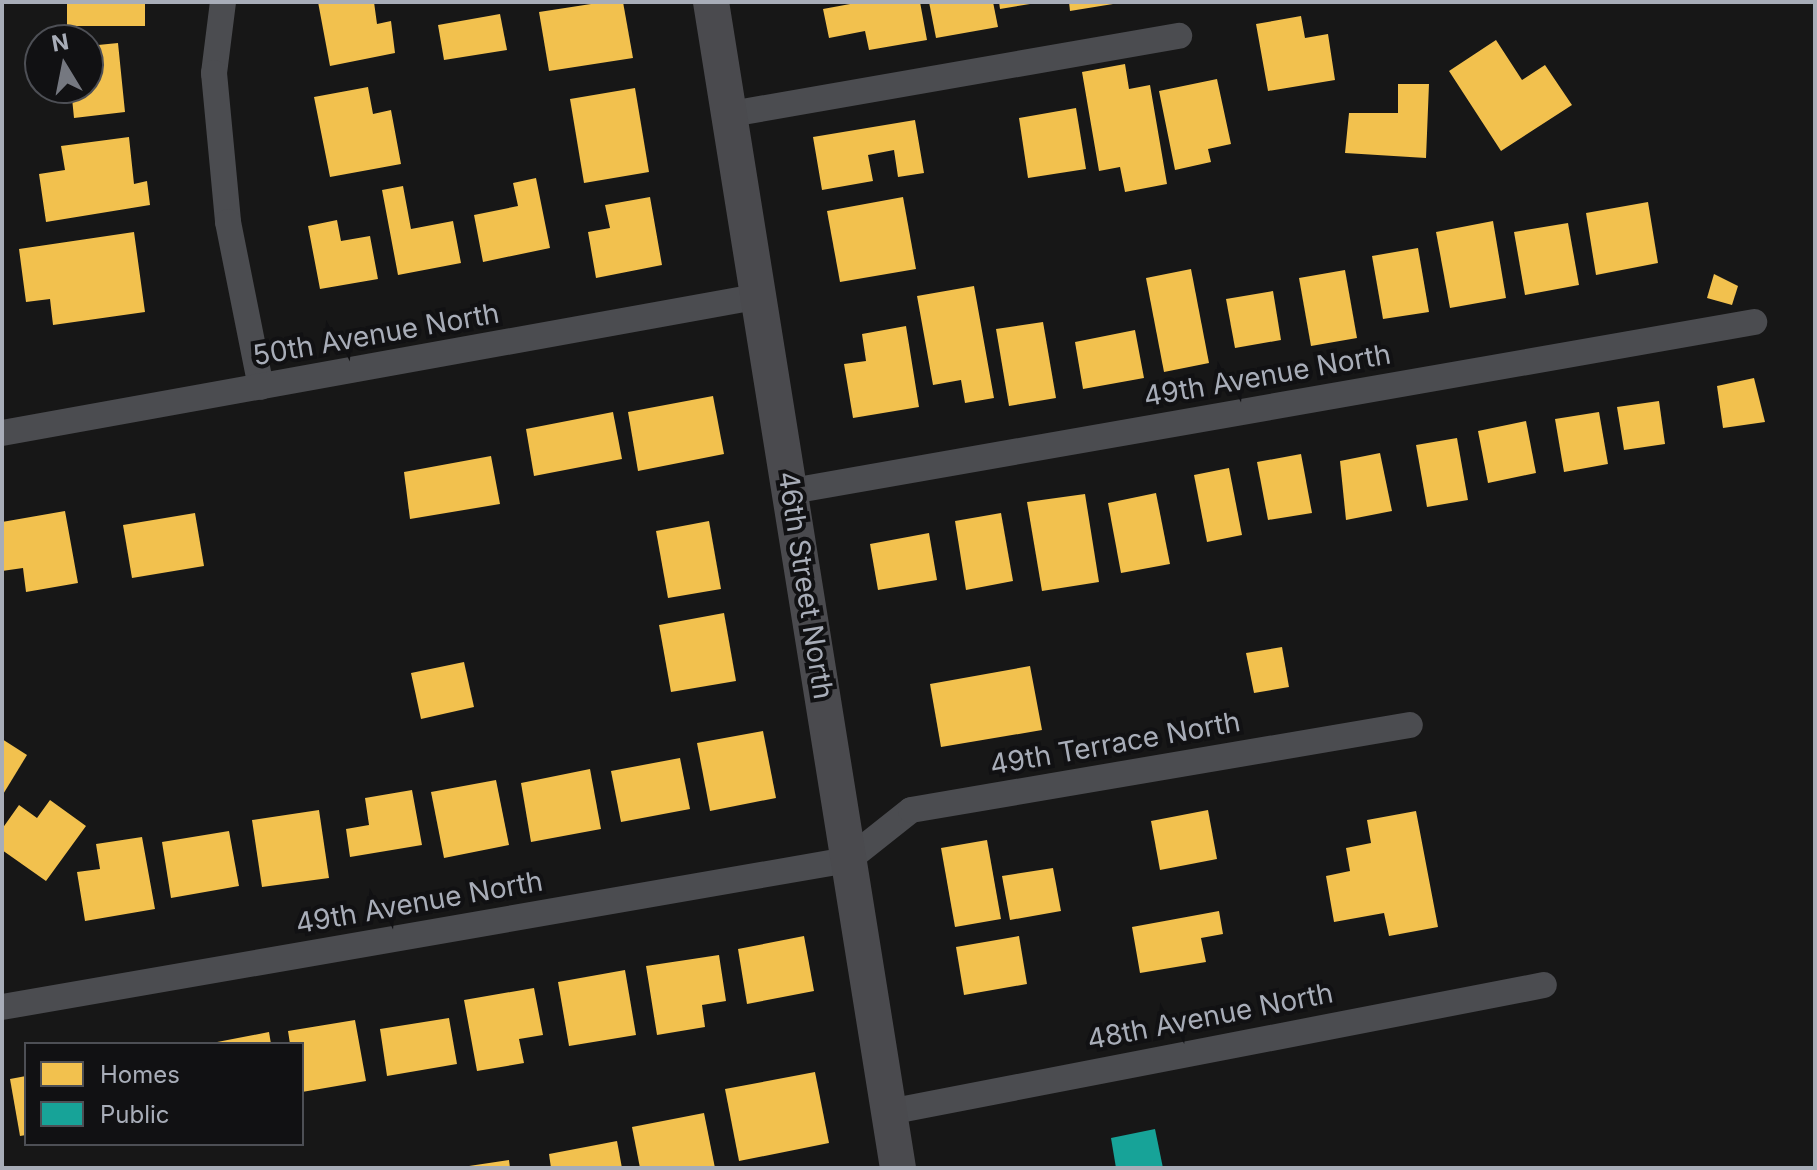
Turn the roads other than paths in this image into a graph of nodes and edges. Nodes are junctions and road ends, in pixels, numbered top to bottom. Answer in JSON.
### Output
{"nodes":[{"id":1,"x":223,"y":2,"type":"edge"},
{"id":2,"x":711,"y":2,"type":"edge"},
{"id":3,"x":1179,"y":36,"type":"dead end"},
{"id":4,"x":731,"y":114,"type":"junction"},
{"id":5,"x":761,"y":296,"type":"junction"},
{"id":6,"x":1754,"y":322,"type":"dead end"},
{"id":7,"x":261,"y":387,"type":"junction"},
{"id":8,"x":2,"y":433,"type":"edge"},
{"id":9,"x":792,"y":491,"type":"junction"},
{"id":10,"x":1410,"y":725,"type":"dead end"},
{"id":11,"x":848,"y":860,"type":"junction"},
{"id":12,"x":1544,"y":985,"type":"dead end"},
{"id":13,"x":2,"y":1007,"type":"edge"},
{"id":14,"x":889,"y":1112,"type":"junction"},
{"id":15,"x":898,"y":1168,"type":"edge"}],
"edges":[{"from":1,"to":7,"type":"street"},
{"from":2,"to":4,"type":"street","name":"46th Street North"},
{"from":3,"to":4,"type":"street"},
{"from":4,"to":5,"type":"street","name":"46th Street North"},
{"from":5,"to":7,"type":"street","name":"50th Avenue North"},
{"from":5,"to":9,"type":"street","name":"46th Street North"},
{"from":6,"to":9,"type":"street","name":"49th Avenue North"},
{"from":7,"to":8,"type":"street","name":"50th Avenue North"},
{"from":9,"to":11,"type":"street","name":"46th Street North"},
{"from":10,"to":11,"type":"street","name":"49th Terrace North"},
{"from":11,"to":13,"type":"street","name":"49th Avenue North"},
{"from":11,"to":14,"type":"street","name":"46th Street North"},
{"from":12,"to":14,"type":"street","name":"48th Avenue North"},
{"from":14,"to":15,"type":"street","name":"46th Street North"}]}
